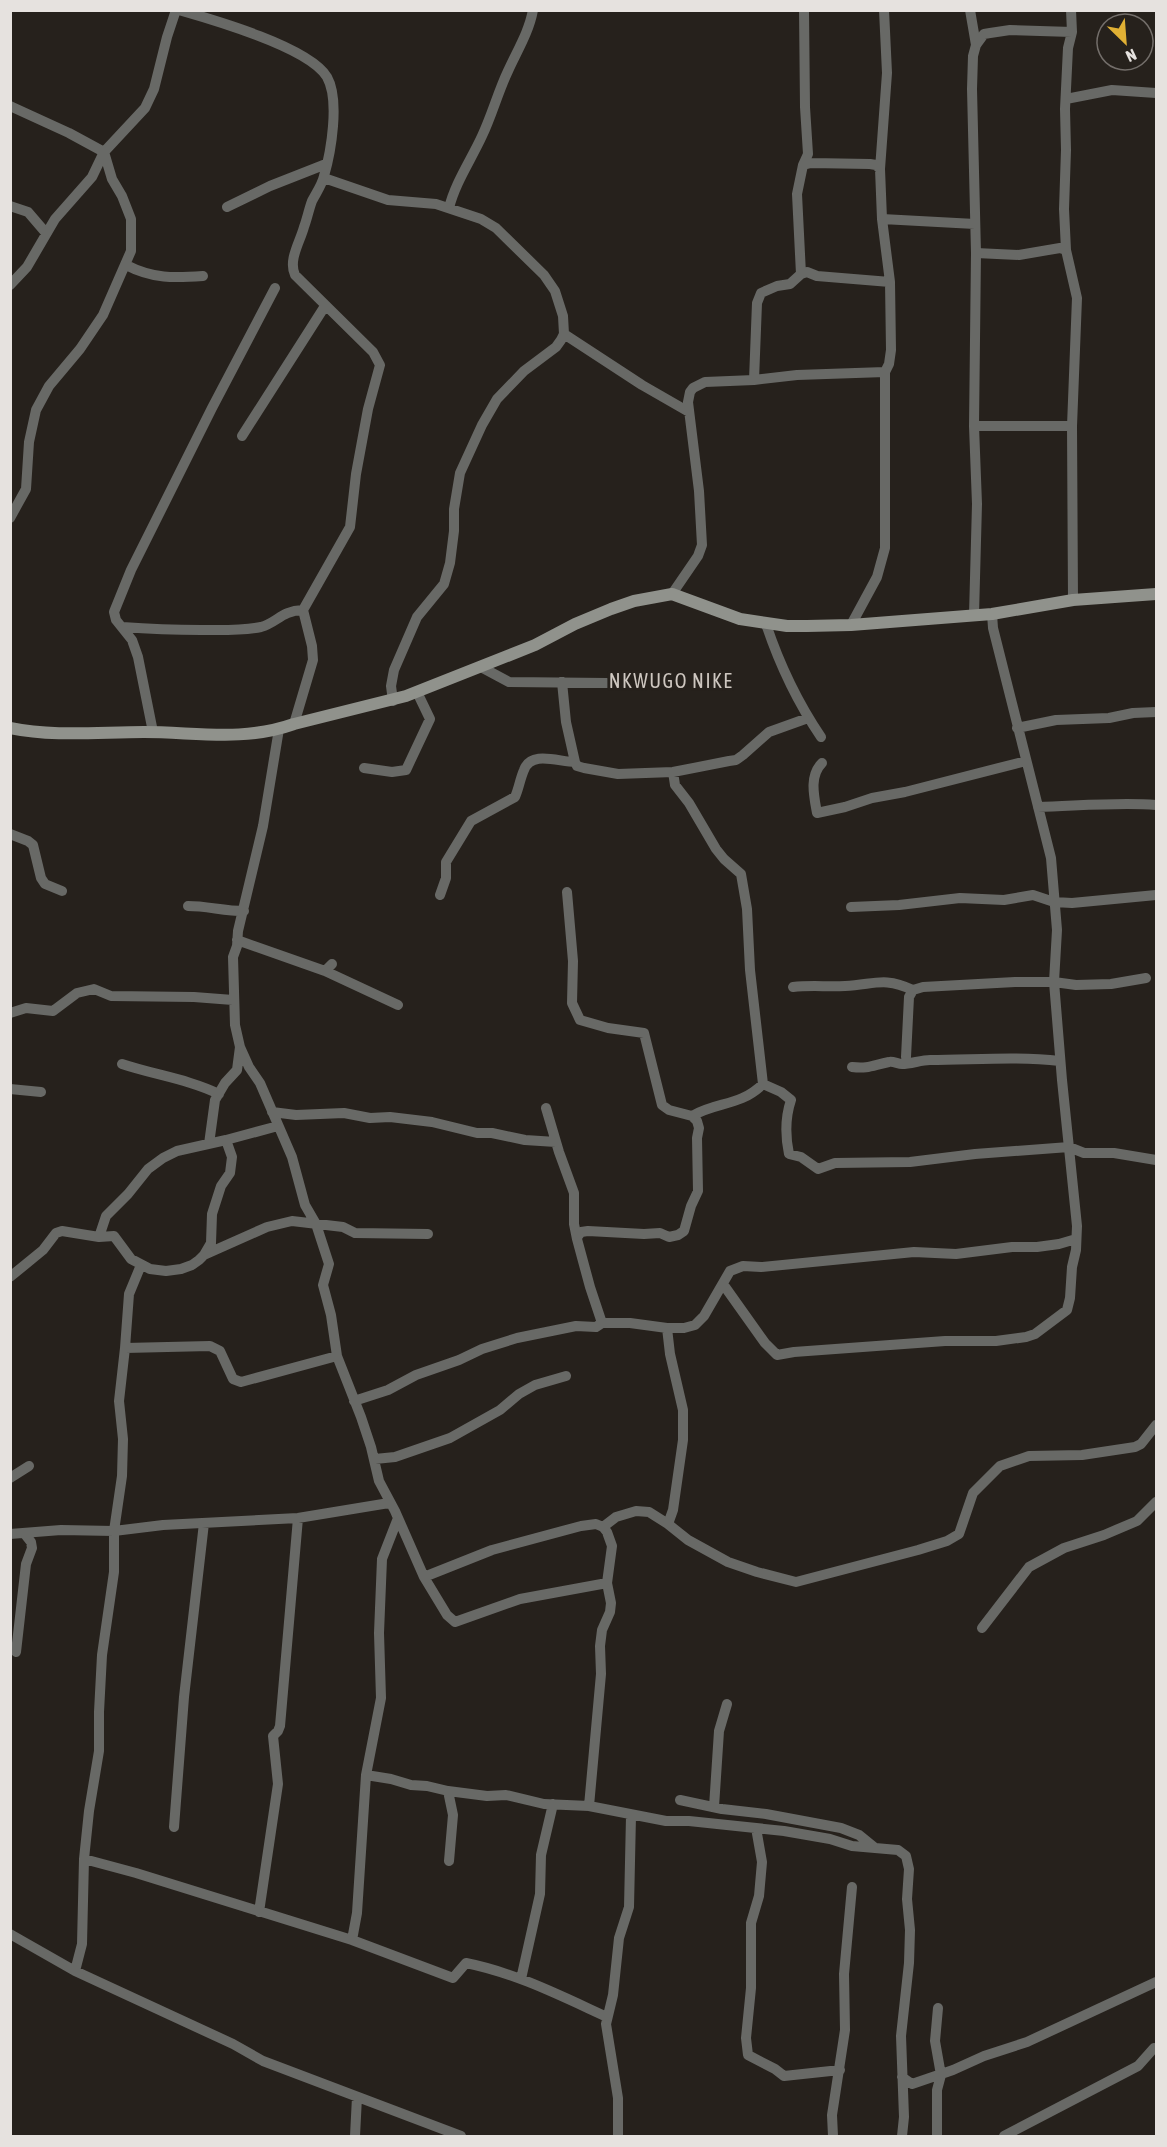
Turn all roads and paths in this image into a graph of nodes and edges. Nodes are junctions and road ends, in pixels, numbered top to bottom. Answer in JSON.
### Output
{"nodes":[{"id":1,"x":178,"y":10,"type":"edge"},
{"id":2,"x":532,"y":10,"type":"edge"},
{"id":3,"x":804,"y":10,"type":"edge"},
{"id":4,"x":884,"y":10,"type":"edge"},
{"id":5,"x":970,"y":10,"type":"edge"},
{"id":6,"x":1071,"y":10,"type":"edge"},
{"id":7,"x":1072,"y":32,"type":"junction"},
{"id":8,"x":976,"y":45,"type":"junction"},
{"id":9,"x":1156,"y":93,"type":"edge"},
{"id":10,"x":1065,"y":99,"type":"junction"},
{"id":11,"x":10,"y":106,"type":"edge"},
{"id":12,"x":104,"y":152,"type":"junction"},
{"id":13,"x":326,"y":164,"type":"junction"},
{"id":14,"x":803,"y":165,"type":"junction"},
{"id":15,"x":880,"y":169,"type":"junction"},
{"id":16,"x":324,"y":178,"type":"junction"},
{"id":17,"x":10,"y":206,"type":"edge"},
{"id":18,"x":227,"y":207,"type":"dead end"},
{"id":19,"x":449,"y":208,"type":"junction"},
{"id":20,"x":882,"y":219,"type":"junction"},
{"id":21,"x":975,"y":224,"type":"junction"},
{"id":22,"x":46,"y":233,"type":"junction"},
{"id":23,"x":1066,"y":250,"type":"junction"},
{"id":24,"x":976,"y":253,"type":"junction"},
{"id":25,"x":126,"y":265,"type":"junction"},
{"id":26,"x":801,"y":274,"type":"junction"},
{"id":27,"x":203,"y":276,"type":"dead end"},
{"id":28,"x":890,"y":282,"type":"junction"},
{"id":29,"x":10,"y":285,"type":"edge"},
{"id":30,"x":275,"y":288,"type":"dead end"},
{"id":31,"x":325,"y":306,"type":"junction"},
{"id":32,"x":564,"y":333,"type":"junction"},
{"id":33,"x":885,"y":372,"type":"junction"},
{"id":34,"x":754,"y":380,"type":"junction"},
{"id":35,"x":689,"y":412,"type":"junction"},
{"id":36,"x":974,"y":426,"type":"junction"},
{"id":37,"x":1072,"y":426,"type":"junction"},
{"id":38,"x":242,"y":436,"type":"dead end"},
{"id":39,"x":10,"y":518,"type":"edge"},
{"id":40,"x":672,"y":594,"type":"junction"},
{"id":41,"x":1156,"y":594,"type":"edge"},
{"id":42,"x":1072,"y":600,"type":"junction"},
{"id":43,"x":303,"y":610,"type":"junction"},
{"id":44,"x":992,"y":614,"type":"junction"},
{"id":45,"x":974,"y":615,"type":"junction"},
{"id":46,"x":766,"y":624,"type":"junction"},
{"id":47,"x":851,"y":626,"type":"junction"},
{"id":48,"x":122,"y":627,"type":"junction"},
{"id":49,"x":481,"y":668,"type":"junction"},
{"id":50,"x":562,"y":682,"type":"junction"},
{"id":51,"x":607,"y":683,"type":"dead end"},
{"id":52,"x":417,"y":692,"type":"junction"},
{"id":53,"x":393,"y":701,"type":"junction"},
{"id":54,"x":1156,"y":712,"type":"edge"},
{"id":55,"x":808,"y":718,"type":"junction"},
{"id":56,"x":294,"y":724,"type":"junction"},
{"id":57,"x":10,"y":728,"type":"edge"},
{"id":58,"x":1017,"y":728,"type":"junction"},
{"id":59,"x":279,"y":729,"type":"junction"},
{"id":60,"x":153,"y":732,"type":"junction"},
{"id":61,"x":821,"y":736,"type":"dead end"},
{"id":62,"x":1026,"y":761,"type":"junction"},
{"id":63,"x":575,"y":762,"type":"junction"},
{"id":64,"x":822,"y":763,"type":"dead end"},
{"id":65,"x":364,"y":768,"type":"dead end"},
{"id":66,"x":673,"y":772,"type":"junction"},
{"id":67,"x":1156,"y":805,"type":"edge"},
{"id":68,"x":1038,"y":807,"type":"junction"},
{"id":69,"x":10,"y":834,"type":"edge"},
{"id":70,"x":62,"y":891,"type":"dead end"},
{"id":71,"x":567,"y":892,"type":"dead end"},
{"id":72,"x":440,"y":895,"type":"dead end"},
{"id":73,"x":1156,"y":895,"type":"edge"},
{"id":74,"x":1054,"y":902,"type":"junction"},
{"id":75,"x":188,"y":906,"type":"dead end"},
{"id":76,"x":851,"y":907,"type":"dead end"},
{"id":77,"x":244,"y":911,"type":"junction"},
{"id":78,"x":237,"y":940,"type":"junction"},
{"id":79,"x":1146,"y":978,"type":"dead end"},
{"id":80,"x":1054,"y":982,"type":"junction"},
{"id":81,"x":794,"y":987,"type":"dead end"},
{"id":82,"x":913,"y":990,"type":"junction"},
{"id":83,"x":233,"y":1000,"type":"junction"},
{"id":84,"x":398,"y":1005,"type":"dead end"},
{"id":85,"x":10,"y":1013,"type":"edge"},
{"id":86,"x":240,"y":1047,"type":"junction"},
{"id":87,"x":906,"y":1057,"type":"dead end"},
{"id":88,"x":1060,"y":1061,"type":"junction"},
{"id":89,"x":122,"y":1064,"type":"dead end"},
{"id":90,"x":852,"y":1067,"type":"dead end"},
{"id":91,"x":763,"y":1084,"type":"junction"},
{"id":92,"x":10,"y":1089,"type":"edge"},
{"id":93,"x":41,"y":1092,"type":"dead end"},
{"id":94,"x":219,"y":1094,"type":"junction"},
{"id":95,"x":546,"y":1108,"type":"dead end"},
{"id":96,"x":272,"y":1112,"type":"junction"},
{"id":97,"x":692,"y":1116,"type":"junction"},
{"id":98,"x":278,"y":1126,"type":"junction"},
{"id":99,"x":226,"y":1140,"type":"junction"},
{"id":100,"x":556,"y":1142,"type":"junction"},
{"id":101,"x":209,"y":1144,"type":"junction"},
{"id":102,"x":1069,"y":1147,"type":"junction"},
{"id":103,"x":1156,"y":1160,"type":"edge"},
{"id":104,"x":316,"y":1224,"type":"junction"},
{"id":105,"x":428,"y":1234,"type":"dead end"},
{"id":106,"x":578,"y":1236,"type":"junction"},
{"id":107,"x":99,"y":1237,"type":"junction"},
{"id":108,"x":1076,"y":1239,"type":"junction"},
{"id":109,"x":204,"y":1255,"type":"junction"},
{"id":110,"x":141,"y":1265,"type":"junction"},
{"id":111,"x":10,"y":1277,"type":"edge"},
{"id":112,"x":723,"y":1284,"type":"junction"},
{"id":113,"x":602,"y":1323,"type":"junction"},
{"id":114,"x":667,"y":1328,"type":"junction"},
{"id":115,"x":126,"y":1348,"type":"junction"},
{"id":116,"x":337,"y":1356,"type":"junction"},
{"id":117,"x":566,"y":1376,"type":"dead end"},
{"id":118,"x":354,"y":1401,"type":"junction"},
{"id":119,"x":1156,"y":1425,"type":"edge"},
{"id":120,"x":375,"y":1459,"type":"junction"},
{"id":121,"x":29,"y":1466,"type":"dead end"},
{"id":122,"x":10,"y":1478,"type":"edge"},
{"id":123,"x":1156,"y":1502,"type":"edge"},
{"id":124,"x":389,"y":1503,"type":"junction"},
{"id":125,"x":298,"y":1518,"type":"junction"},
{"id":126,"x":398,"y":1518,"type":"junction"},
{"id":127,"x":204,"y":1523,"type":"junction"},
{"id":128,"x":668,"y":1524,"type":"junction"},
{"id":129,"x":603,"y":1527,"type":"junction"},
{"id":130,"x":114,"y":1531,"type":"junction"},
{"id":131,"x":24,"y":1533,"type":"junction"},
{"id":132,"x":10,"y":1534,"type":"edge"},
{"id":133,"x":424,"y":1577,"type":"junction"},
{"id":134,"x":608,"y":1583,"type":"junction"},
{"id":135,"x":982,"y":1628,"type":"dead end"},
{"id":136,"x":16,"y":1652,"type":"dead end"},
{"id":137,"x":727,"y":1704,"type":"dead end"},
{"id":138,"x":366,"y":1775,"type":"junction"},
{"id":139,"x":448,"y":1791,"type":"junction"},
{"id":140,"x":680,"y":1800,"type":"dead end"},
{"id":141,"x":553,"y":1804,"type":"junction"},
{"id":142,"x":589,"y":1806,"type":"junction"},
{"id":143,"x":714,"y":1807,"type":"junction"},
{"id":144,"x":631,"y":1816,"type":"junction"},
{"id":145,"x":174,"y":1827,"type":"dead end"},
{"id":146,"x":756,"y":1828,"type":"junction"},
{"id":147,"x":875,"y":1848,"type":"junction"},
{"id":148,"x":84,"y":1859,"type":"junction"},
{"id":149,"x":449,"y":1861,"type":"dead end"},
{"id":150,"x":852,"y":1887,"type":"dead end"},
{"id":151,"x":259,"y":1912,"type":"junction"},
{"id":152,"x":10,"y":1934,"type":"edge"},
{"id":153,"x":352,"y":1940,"type":"junction"},
{"id":154,"x":75,"y":1971,"type":"junction"},
{"id":155,"x":521,"y":1979,"type":"junction"},
{"id":156,"x":1156,"y":1982,"type":"edge"},
{"id":157,"x":938,"y":2008,"type":"dead end"},
{"id":158,"x":607,"y":2017,"type":"junction"},
{"id":159,"x":1154,"y":2048,"type":"dead end"},
{"id":160,"x":840,"y":2070,"type":"junction"},
{"id":161,"x":941,"y":2075,"type":"junction"},
{"id":162,"x":902,"y":2077,"type":"junction"},
{"id":163,"x":918,"y":2083,"type":"junction"},
{"id":164,"x":357,"y":2097,"type":"junction"},
{"id":165,"x":904,"y":2102,"type":"junction"},
{"id":166,"x":354,"y":2136,"type":"edge"},
{"id":167,"x":461,"y":2136,"type":"edge"},
{"id":168,"x":618,"y":2136,"type":"edge"},
{"id":169,"x":833,"y":2136,"type":"edge"},
{"id":170,"x":902,"y":2136,"type":"edge"},
{"id":171,"x":937,"y":2136,"type":"edge"},
{"id":172,"x":1004,"y":2136,"type":"edge"}],
"edges":[{"from":1,"to":12,"type":"street"},
{"from":1,"to":13,"type":"street"},
{"from":2,"to":19,"type":"street"},
{"from":3,"to":14,"type":"street"},
{"from":4,"to":15,"type":"street"},
{"from":5,"to":8,"type":"street"},
{"from":6,"to":7,"type":"street"},
{"from":7,"to":8,"type":"street"},
{"from":7,"to":10,"type":"street"},
{"from":8,"to":21,"type":"street"},
{"from":9,"to":10,"type":"street"},
{"from":10,"to":23,"type":"street"},
{"from":11,"to":12,"type":"street"},
{"from":12,"to":22,"type":"street"},
{"from":12,"to":25,"type":"street"},
{"from":13,"to":16,"type":"street"},
{"from":13,"to":18,"type":"street"},
{"from":14,"to":15,"type":"street"},
{"from":14,"to":26,"type":"street"},
{"from":15,"to":20,"type":"street"},
{"from":16,"to":19,"type":"street"},
{"from":16,"to":31,"type":"street"},
{"from":17,"to":22,"type":"street"},
{"from":19,"to":32,"type":"street"},
{"from":20,"to":21,"type":"street"},
{"from":20,"to":28,"type":"street"},
{"from":21,"to":24,"type":"street"},
{"from":22,"to":29,"type":"street"},
{"from":23,"to":24,"type":"street"},
{"from":23,"to":37,"type":"street"},
{"from":24,"to":36,"type":"street"},
{"from":25,"to":27,"type":"street"},
{"from":25,"to":39,"type":"street"},
{"from":26,"to":28,"type":"street"},
{"from":26,"to":34,"type":"street"},
{"from":28,"to":33,"type":"street"},
{"from":30,"to":48,"type":"street"},
{"from":31,"to":38,"type":"street"},
{"from":31,"to":43,"type":"street"},
{"from":32,"to":35,"type":"street"},
{"from":32,"to":53,"type":"street"},
{"from":33,"to":34,"type":"street"},
{"from":33,"to":47,"type":"street"},
{"from":34,"to":35,"type":"street"},
{"from":35,"to":40,"type":"street"},
{"from":36,"to":37,"type":"street"},
{"from":36,"to":45,"type":"street"},
{"from":37,"to":42,"type":"street"},
{"from":40,"to":46,"type":"street"},
{"from":40,"to":49,"type":"street"},
{"from":41,"to":42,"type":"street"},
{"from":42,"to":44,"type":"street"},
{"from":43,"to":48,"type":"street"},
{"from":43,"to":56,"type":"street"},
{"from":44,"to":45,"type":"street"},
{"from":44,"to":58,"type":"street"},
{"from":45,"to":47,"type":"street"},
{"from":46,"to":47,"type":"street"},
{"from":46,"to":55,"type":"street"},
{"from":48,"to":60,"type":"street"},
{"from":49,"to":50,"type":"street"},
{"from":49,"to":52,"type":"street"},
{"from":50,"to":51,"type":"street"},
{"from":50,"to":63,"type":"street"},
{"from":52,"to":53,"type":"street"},
{"from":52,"to":65,"type":"street"},
{"from":53,"to":56,"type":"street"},
{"from":54,"to":58,"type":"street"},
{"from":55,"to":61,"type":"street"},
{"from":55,"to":66,"type":"street"},
{"from":56,"to":59,"type":"street"},
{"from":57,"to":60,"type":"street"},
{"from":58,"to":62,"type":"street"},
{"from":59,"to":60,"type":"street"},
{"from":59,"to":77,"type":"street"},
{"from":62,"to":64,"type":"street"},
{"from":62,"to":68,"type":"street"},
{"from":63,"to":66,"type":"street"},
{"from":63,"to":72,"type":"street"},
{"from":66,"to":91,"type":"street"},
{"from":67,"to":68,"type":"street"},
{"from":68,"to":74,"type":"street"},
{"from":69,"to":70,"type":"street"},
{"from":71,"to":97,"type":"street"},
{"from":73,"to":74,"type":"street"},
{"from":74,"to":76,"type":"street"},
{"from":74,"to":80,"type":"street"},
{"from":75,"to":77,"type":"street"},
{"from":77,"to":78,"type":"street"},
{"from":78,"to":83,"type":"street"},
{"from":78,"to":84,"type":"street"},
{"from":79,"to":80,"type":"street"},
{"from":80,"to":82,"type":"street"},
{"from":80,"to":88,"type":"street"},
{"from":81,"to":82,"type":"street"},
{"from":82,"to":87,"type":"street"},
{"from":83,"to":85,"type":"street"},
{"from":83,"to":86,"type":"street"},
{"from":86,"to":94,"type":"street"},
{"from":86,"to":96,"type":"street"},
{"from":88,"to":90,"type":"street"},
{"from":88,"to":102,"type":"street"},
{"from":89,"to":94,"type":"street"},
{"from":91,"to":97,"type":"street"},
{"from":91,"to":102,"type":"street"},
{"from":92,"to":93,"type":"street"},
{"from":94,"to":101,"type":"street"},
{"from":95,"to":100,"type":"street"},
{"from":96,"to":98,"type":"street"},
{"from":96,"to":100,"type":"street"},
{"from":97,"to":106,"type":"street"},
{"from":98,"to":99,"type":"street"},
{"from":98,"to":104,"type":"street"},
{"from":99,"to":101,"type":"street"},
{"from":99,"to":109,"type":"street"},
{"from":100,"to":106,"type":"street"},
{"from":101,"to":107,"type":"street"},
{"from":102,"to":103,"type":"street"},
{"from":102,"to":108,"type":"street"},
{"from":104,"to":105,"type":"street"},
{"from":104,"to":109,"type":"street"},
{"from":104,"to":116,"type":"street"},
{"from":106,"to":113,"type":"street"},
{"from":107,"to":110,"type":"street"},
{"from":107,"to":111,"type":"street"},
{"from":108,"to":112,"type":"street"},
{"from":108,"to":112,"type":"street"},
{"from":109,"to":110,"type":"street"},
{"from":110,"to":115,"type":"street"},
{"from":112,"to":114,"type":"street"},
{"from":113,"to":114,"type":"street"},
{"from":113,"to":118,"type":"street"},
{"from":114,"to":128,"type":"street"},
{"from":115,"to":116,"type":"street"},
{"from":115,"to":130,"type":"street"},
{"from":116,"to":118,"type":"street"},
{"from":117,"to":120,"type":"street"},
{"from":118,"to":120,"type":"street"},
{"from":119,"to":128,"type":"street"},
{"from":120,"to":124,"type":"street"},
{"from":121,"to":122,"type":"street"},
{"from":123,"to":135,"type":"street"},
{"from":124,"to":125,"type":"street"},
{"from":124,"to":126,"type":"street"},
{"from":125,"to":127,"type":"street"},
{"from":125,"to":151,"type":"street"},
{"from":126,"to":133,"type":"street"},
{"from":126,"to":138,"type":"street"},
{"from":127,"to":130,"type":"street"},
{"from":127,"to":145,"type":"street"},
{"from":128,"to":129,"type":"street"},
{"from":129,"to":133,"type":"street"},
{"from":129,"to":134,"type":"street"},
{"from":130,"to":131,"type":"street"},
{"from":130,"to":148,"type":"street"},
{"from":131,"to":132,"type":"street"},
{"from":131,"to":136,"type":"street"},
{"from":133,"to":134,"type":"street"},
{"from":134,"to":142,"type":"street"},
{"from":137,"to":143,"type":"street"},
{"from":138,"to":139,"type":"street"},
{"from":138,"to":153,"type":"street"},
{"from":139,"to":141,"type":"street"},
{"from":139,"to":149,"type":"street"},
{"from":140,"to":143,"type":"street"},
{"from":141,"to":142,"type":"street"},
{"from":141,"to":155,"type":"street"},
{"from":142,"to":144,"type":"street"},
{"from":143,"to":147,"type":"street"},
{"from":144,"to":146,"type":"street"},
{"from":144,"to":158,"type":"street"},
{"from":146,"to":147,"type":"street"},
{"from":146,"to":160,"type":"street"},
{"from":147,"to":162,"type":"street"},
{"from":148,"to":151,"type":"street"},
{"from":148,"to":154,"type":"street"},
{"from":150,"to":160,"type":"street"},
{"from":151,"to":153,"type":"street"},
{"from":152,"to":154,"type":"street"},
{"from":153,"to":155,"type":"street"},
{"from":154,"to":164,"type":"street"},
{"from":155,"to":158,"type":"street"},
{"from":156,"to":161,"type":"street"},
{"from":157,"to":161,"type":"street"},
{"from":158,"to":168,"type":"street"},
{"from":159,"to":172,"type":"street"},
{"from":160,"to":169,"type":"street"},
{"from":161,"to":163,"type":"street"},
{"from":161,"to":171,"type":"street"},
{"from":162,"to":163,"type":"street"},
{"from":162,"to":165,"type":"street"},
{"from":163,"to":165,"type":"street"},
{"from":164,"to":166,"type":"street"},
{"from":164,"to":167,"type":"street"},
{"from":165,"to":170,"type":"street"}]}
